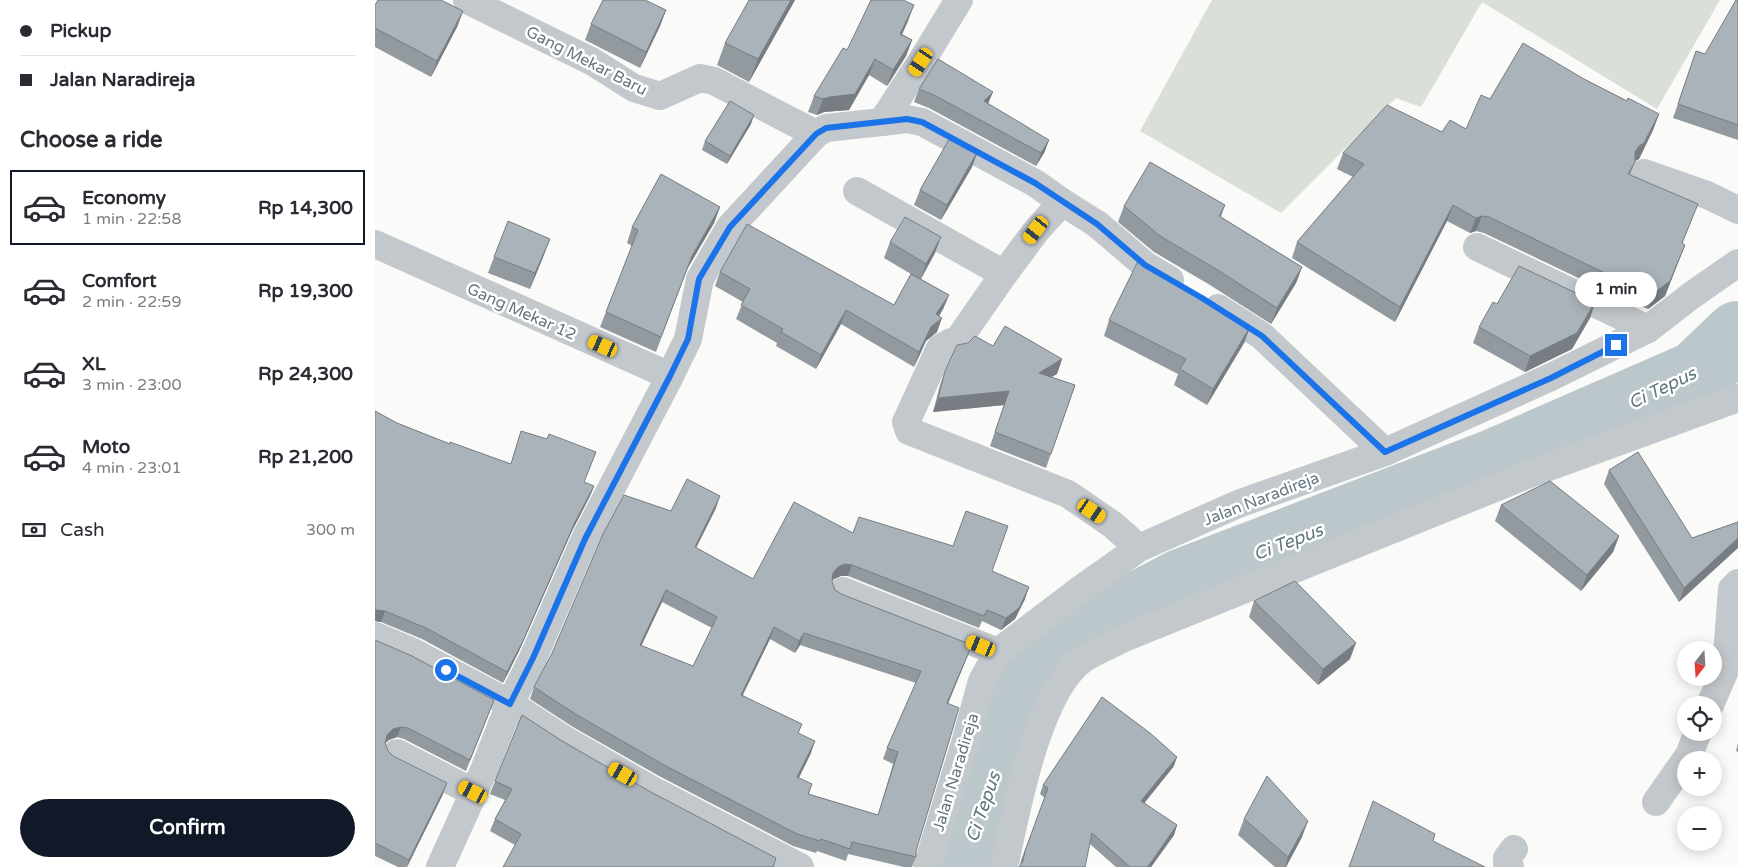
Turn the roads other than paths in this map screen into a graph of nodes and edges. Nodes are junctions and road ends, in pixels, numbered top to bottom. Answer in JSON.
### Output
{"nodes":[{"id":1,"x":467,"y":0,"type":"edge"},
{"id":2,"x":959,"y":0,"type":"edge"},
{"id":3,"x":882,"y":122,"type":"junction"},
{"id":4,"x":816,"y":134,"type":"junction"},
{"id":5,"x":1644,"y":173,"type":"dead end"},
{"id":6,"x":857,"y":191,"type":"dead end"},
{"id":7,"x":1062,"y":202,"type":"junction"},
{"id":8,"x":1738,"y":210,"type":"edge"},
{"id":9,"x":375,"y":244,"type":"edge"},
{"id":10,"x":1477,"y":247,"type":"dead end"},
{"id":11,"x":1738,"y":263,"type":"edge"},
{"id":12,"x":1003,"y":274,"type":"junction"},
{"id":13,"x":1649,"y":329,"type":"junction"},
{"id":14,"x":670,"y":376,"type":"junction"},
{"id":15,"x":1738,"y":398,"type":"edge"},
{"id":16,"x":1385,"y":452,"type":"junction"},
{"id":17,"x":1139,"y":548,"type":"junction"},
{"id":18,"x":1738,"y":583,"type":"edge"},
{"id":19,"x":843,"y":591,"type":"dead end"},
{"id":20,"x":375,"y":636,"type":"edge"},
{"id":21,"x":998,"y":652,"type":"junction"},
{"id":22,"x":1714,"y":696,"type":"edge"},
{"id":23,"x":510,"y":704,"type":"junction"},
{"id":24,"x":1695,"y":741,"type":"edge"},
{"id":25,"x":397,"y":753,"type":"dead end"},
{"id":26,"x":473,"y":792,"type":"junction"},
{"id":27,"x":1656,"y":802,"type":"dead end"},
{"id":28,"x":440,"y":867,"type":"edge"},
{"id":29,"x":800,"y":867,"type":"edge"},
{"id":30,"x":927,"y":867,"type":"edge"},
{"id":31,"x":1004,"y":867,"type":"edge"}],
"edges":[{"from":1,"to":4,"type":"street","name":"Gang Mekar Baru"},
{"from":2,"to":3,"type":"street"},
{"from":3,"to":4,"type":"street"},
{"from":3,"to":7,"type":"street"},
{"from":4,"to":14,"type":"street"},
{"from":5,"to":8,"type":"street"},
{"from":6,"to":12,"type":"street"},
{"from":7,"to":12,"type":"street"},
{"from":7,"to":16,"type":"street"},
{"from":9,"to":14,"type":"street","name":"Gang Mekar 12"},
{"from":10,"to":13,"type":"street"},
{"from":11,"to":13,"type":"street","name":"Jalan Naradireja"},
{"from":12,"to":17,"type":"street"},
{"from":13,"to":16,"type":"street","name":"Jalan Naradireja"},
{"from":14,"to":23,"type":"street"},
{"from":15,"to":31,"type":"street"},
{"from":16,"to":17,"type":"street","name":"Jalan Naradireja"},
{"from":17,"to":21,"type":"street","name":"Jalan Naradireja"},
{"from":18,"to":22,"type":"street"},
{"from":19,"to":21,"type":"street"},
{"from":20,"to":23,"type":"street"},
{"from":21,"to":30,"type":"street","name":"Jalan Naradireja"},
{"from":23,"to":26,"type":"street"},
{"from":23,"to":29,"type":"street"},
{"from":24,"to":27,"type":"street"},
{"from":25,"to":26,"type":"street"},
{"from":26,"to":28,"type":"street"}]}
